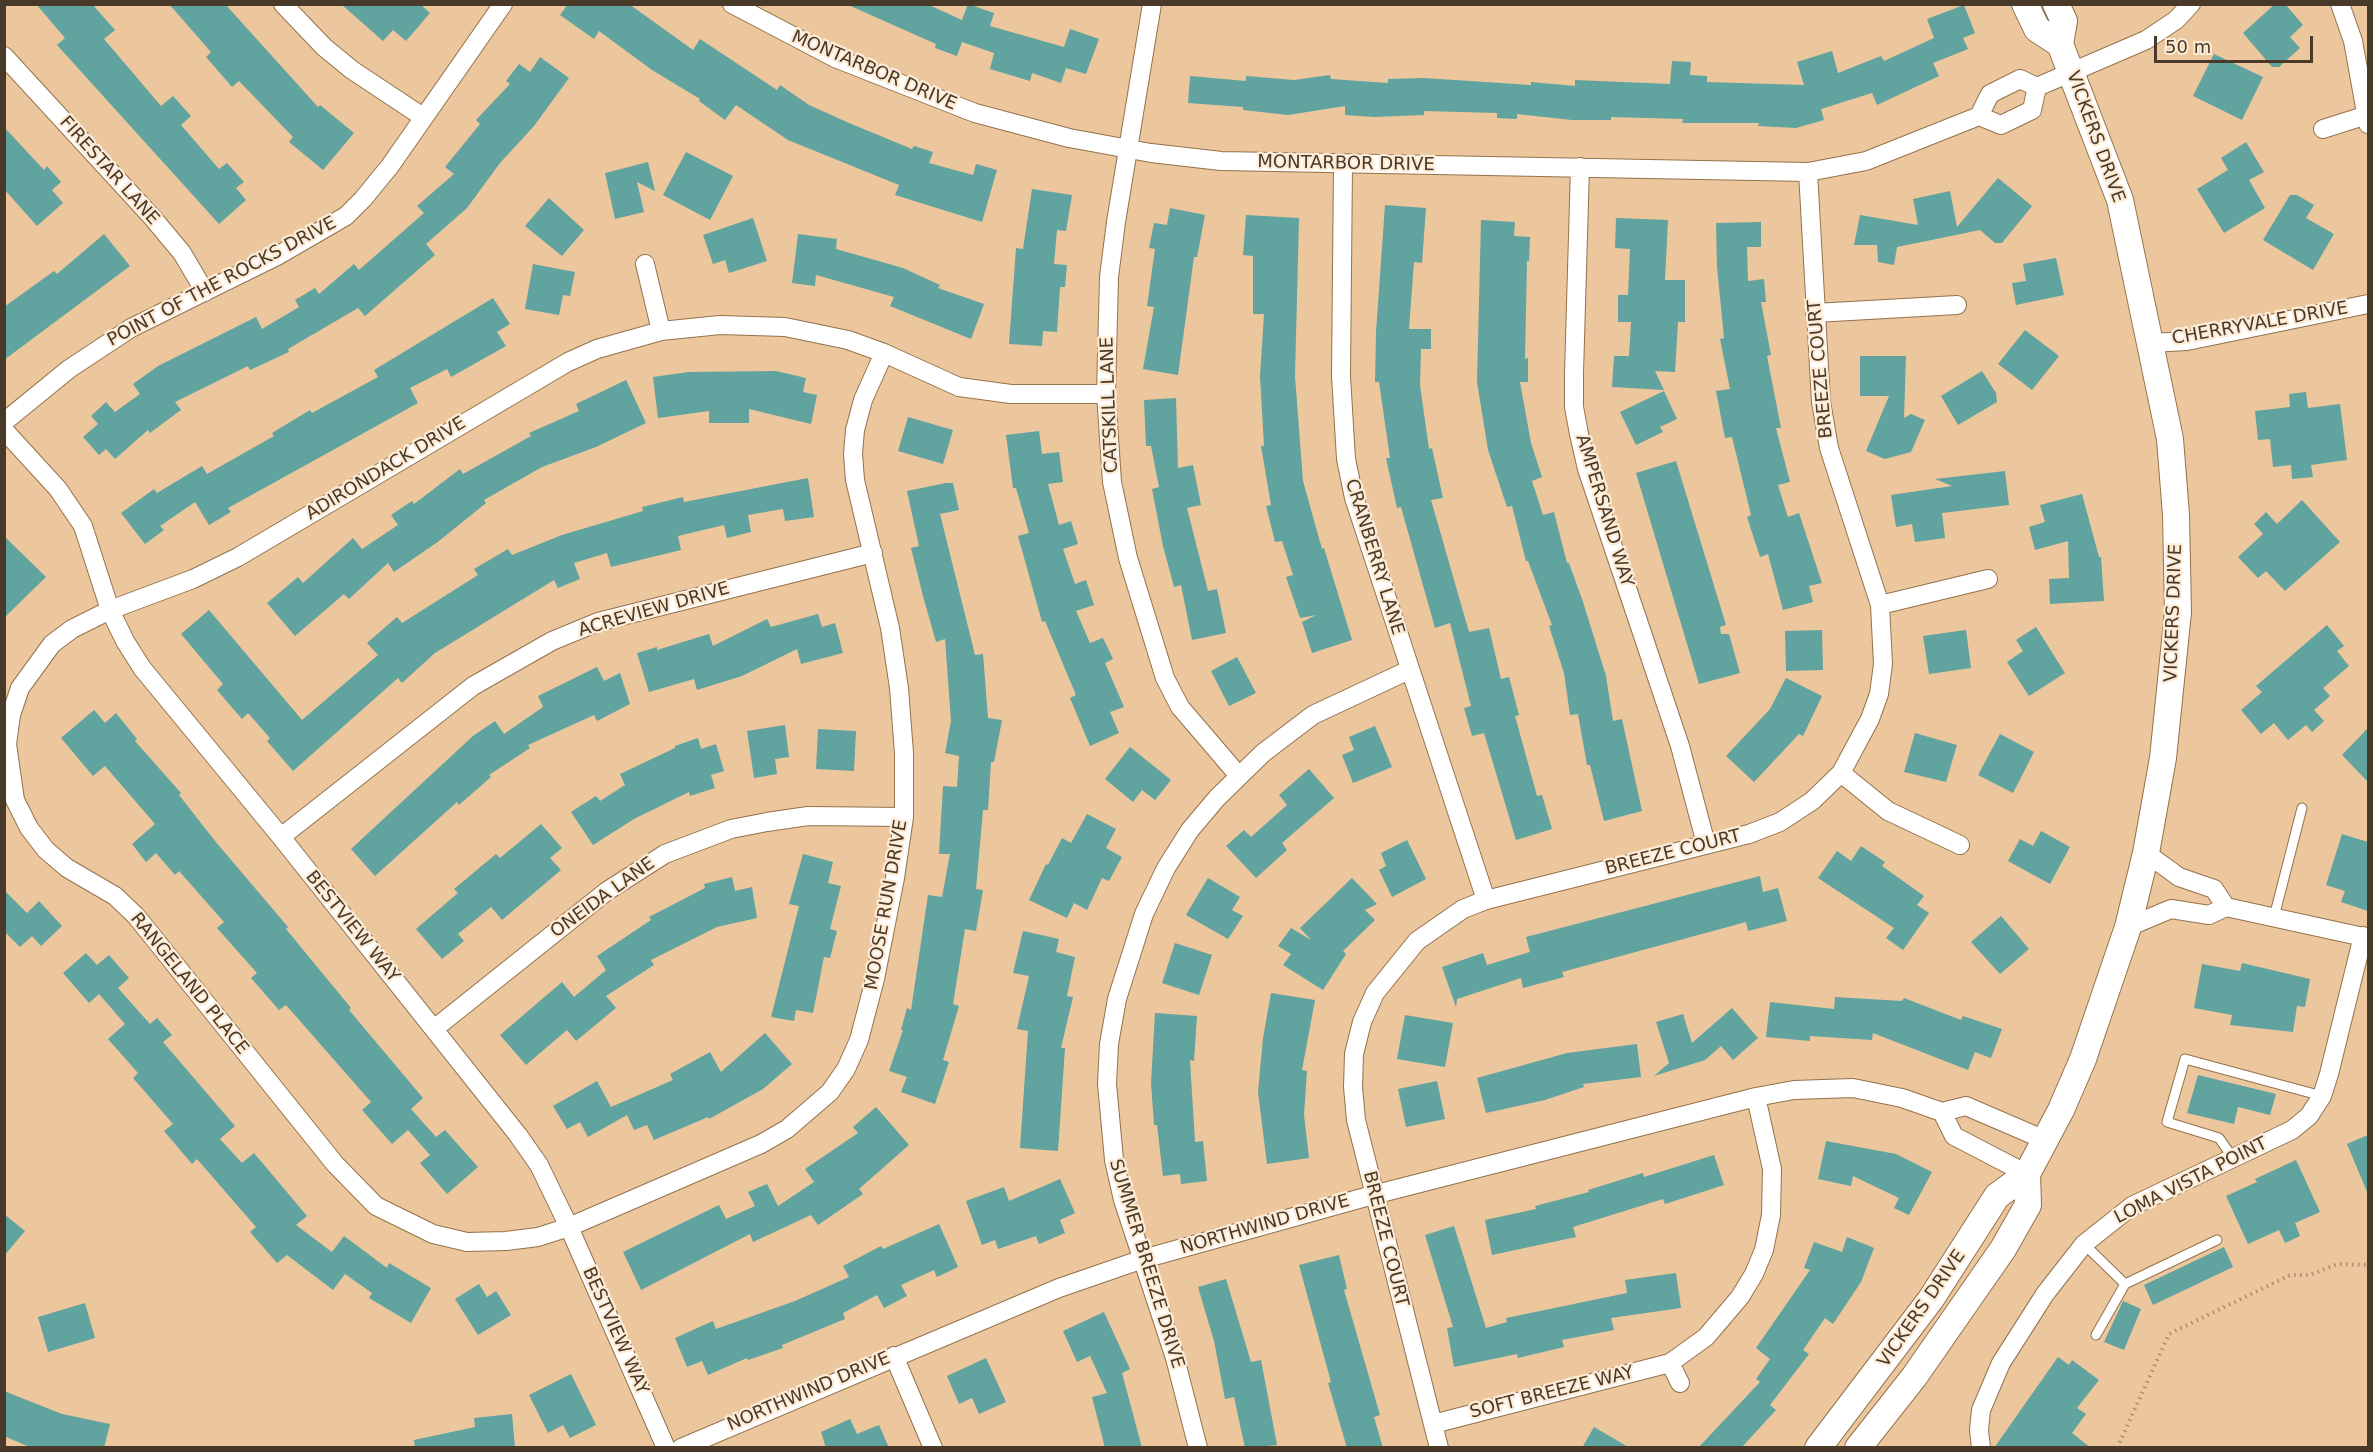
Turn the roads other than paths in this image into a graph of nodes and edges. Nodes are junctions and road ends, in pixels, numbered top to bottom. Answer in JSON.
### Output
{"nodes":[{"id":1,"x":283,"y":4,"type":"edge"},
{"id":2,"x":502,"y":4,"type":"edge"},
{"id":3,"x":732,"y":4,"type":"edge"},
{"id":4,"x":1152,"y":4,"type":"edge"},
{"id":5,"x":2025,"y":4,"type":"edge"},
{"id":6,"x":2056,"y":4,"type":"edge"},
{"id":7,"x":2191,"y":4,"type":"edge"},
{"id":8,"x":2340,"y":4,"type":"edge"},
{"id":9,"x":2060,"y":44,"type":"junction"},
{"id":10,"x":4,"y":56,"type":"edge"},
{"id":11,"x":2070,"y":71,"type":"junction"},
{"id":12,"x":2037,"y":87,"type":"junction"},
{"id":13,"x":2367,"y":93,"type":"edge"},
{"id":14,"x":1979,"y":116,"type":"junction"},
{"id":15,"x":423,"y":117,"type":"junction"},
{"id":16,"x":2368,"y":120,"type":"edge"},
{"id":17,"x":2323,"y":129,"type":"dead end"},
{"id":18,"x":1129,"y":148,"type":"junction"},
{"id":19,"x":1343,"y":164,"type":"junction"},
{"id":20,"x":1580,"y":167,"type":"junction"},
{"id":21,"x":1808,"y":172,"type":"junction"},
{"id":22,"x":645,"y":264,"type":"dead end"},
{"id":23,"x":206,"y":292,"type":"junction"},
{"id":24,"x":2368,"y":304,"type":"edge"},
{"id":25,"x":1957,"y":305,"type":"dead end"},
{"id":26,"x":1815,"y":313,"type":"junction"},
{"id":27,"x":661,"y":331,"type":"junction"},
{"id":28,"x":2151,"y":343,"type":"junction"},
{"id":29,"x":884,"y":353,"type":"junction"},
{"id":30,"x":1106,"y":394,"type":"junction"},
{"id":31,"x":4,"y":422,"type":"edge"},
{"id":32,"x":4,"y":430,"type":"edge"},
{"id":33,"x":873,"y":553,"type":"junction"},
{"id":34,"x":1988,"y":579,"type":"dead end"},
{"id":35,"x":1880,"y":605,"type":"junction"},
{"id":36,"x":110,"y":610,"type":"junction"},
{"id":37,"x":1409,"y":670,"type":"junction"},
{"id":38,"x":1841,"y":773,"type":"junction"},
{"id":39,"x":1239,"y":776,"type":"junction"},
{"id":40,"x":2302,"y":808,"type":"dead end"},
{"id":41,"x":904,"y":817,"type":"junction"},
{"id":42,"x":281,"y":837,"type":"junction"},
{"id":43,"x":1706,"y":844,"type":"junction"},
{"id":44,"x":1960,"y":845,"type":"dead end"},
{"id":45,"x":2146,"y":853,"type":"junction"},
{"id":46,"x":1486,"y":900,"type":"junction"},
{"id":47,"x":2226,"y":907,"type":"junction"},
{"id":48,"x":2274,"y":917,"type":"junction"},
{"id":49,"x":2128,"y":927,"type":"junction"},
{"id":50,"x":2366,"y":937,"type":"edge"},
{"id":51,"x":434,"y":1029,"type":"junction"},
{"id":52,"x":2322,"y":1096,"type":"junction"},
{"id":53,"x":1756,"y":1097,"type":"junction"},
{"id":54,"x":1942,"y":1112,"type":"junction"},
{"id":55,"x":2045,"y":1140,"type":"junction"},
{"id":56,"x":2233,"y":1158,"type":"junction"},
{"id":57,"x":2028,"y":1174,"type":"junction"},
{"id":58,"x":1373,"y":1195,"type":"junction"},
{"id":59,"x":569,"y":1227,"type":"junction"},
{"id":60,"x":2217,"y":1240,"type":"dead end"},
{"id":61,"x":2084,"y":1244,"type":"junction"},
{"id":62,"x":1143,"y":1259,"type":"junction"},
{"id":63,"x":2125,"y":1284,"type":"junction"},
{"id":64,"x":2096,"y":1335,"type":"dead end"},
{"id":65,"x":894,"y":1356,"type":"junction"},
{"id":66,"x":1670,"y":1363,"type":"junction"},
{"id":67,"x":1680,"y":1383,"type":"dead end"},
{"id":68,"x":1433,"y":1424,"type":"junction"},
{"id":69,"x":666,"y":1448,"type":"edge"},
{"id":70,"x":681,"y":1448,"type":"edge"},
{"id":71,"x":933,"y":1448,"type":"edge"},
{"id":72,"x":1198,"y":1448,"type":"edge"},
{"id":73,"x":1438,"y":1448,"type":"edge"},
{"id":74,"x":1818,"y":1448,"type":"edge"},
{"id":75,"x":1858,"y":1448,"type":"edge"},
{"id":76,"x":1982,"y":1448,"type":"edge"}],
"edges":[{"from":1,"to":15,"type":"street"},
{"from":2,"to":15,"type":"street","name":"POINT OF THE ROCKS DRIVE"},
{"from":3,"to":18,"type":"street","name":"MONTARBOR DRIVE"},
{"from":4,"to":18,"type":"street","name":"CATSKILL LANE"},
{"from":5,"to":9,"type":"main road"},
{"from":6,"to":9,"type":"main road","name":"VICKERS DRIVE"},
{"from":7,"to":11,"type":"street"},
{"from":8,"to":13,"type":"street"},
{"from":9,"to":11,"type":"main road","name":"VICKERS DRIVE"},
{"from":10,"to":23,"type":"street","name":"FIRESTAR LANE"},
{"from":11,"to":12,"type":"street"},
{"from":11,"to":28,"type":"main road","name":"VICKERS DRIVE"},
{"from":12,"to":14,"type":"street"},
{"from":12,"to":14,"type":"street"},
{"from":13,"to":16,"type":"street"},
{"from":14,"to":21,"type":"street","name":"MONTARBOR DRIVE"},
{"from":15,"to":23,"type":"street","name":"POINT OF THE ROCKS DRIVE"},
{"from":16,"to":17,"type":"street"},
{"from":18,"to":19,"type":"street","name":"MONTARBOR DRIVE"},
{"from":18,"to":30,"type":"street","name":"CATSKILL LANE"},
{"from":19,"to":20,"type":"street","name":"MONTARBOR DRIVE"},
{"from":19,"to":37,"type":"street","name":"CRANBERRY LANE"},
{"from":20,"to":21,"type":"street","name":"MONTARBOR DRIVE"},
{"from":20,"to":43,"type":"street","name":"AMPERSAND WAY"},
{"from":21,"to":26,"type":"street","name":"BREEZE COURT"},
{"from":22,"to":27,"type":"street"},
{"from":23,"to":31,"type":"street","name":"POINT OF THE ROCKS DRIVE"},
{"from":24,"to":28,"type":"street","name":"CHERRYVALE DRIVE"},
{"from":25,"to":26,"type":"street"},
{"from":26,"to":35,"type":"street","name":"BREEZE COURT"},
{"from":27,"to":29,"type":"street","name":"ADIRONDACK DRIVE"},
{"from":27,"to":36,"type":"street","name":"ADIRONDACK DRIVE"},
{"from":28,"to":45,"type":"main road","name":"VICKERS DRIVE"},
{"from":29,"to":30,"type":"street","name":"ADIRONDACK DRIVE"},
{"from":29,"to":33,"type":"street","name":"MOOSE RUN DRIVE"},
{"from":30,"to":39,"type":"street","name":"CATSKILL LANE"},
{"from":32,"to":36,"type":"street","name":"BESTVIEW WAY"},
{"from":33,"to":41,"type":"street","name":"MOOSE RUN DRIVE"},
{"from":33,"to":42,"type":"street","name":"ACREVIEW DRIVE"},
{"from":34,"to":35,"type":"street"},
{"from":35,"to":38,"type":"street","name":"BREEZE COURT"},
{"from":36,"to":42,"type":"street","name":"BESTVIEW WAY"},
{"from":36,"to":59,"type":"street","name":"RANGELAND PLACE"},
{"from":37,"to":39,"type":"street","name":"SUMMER BREEZE DRIVE"},
{"from":37,"to":46,"type":"street","name":"CRANBERRY LANE"},
{"from":38,"to":43,"type":"street","name":"BREEZE COURT"},
{"from":38,"to":44,"type":"street"},
{"from":39,"to":62,"type":"street","name":"SUMMER BREEZE DRIVE"},
{"from":40,"to":48,"type":"lane"},
{"from":41,"to":51,"type":"street","name":"ONEIDA LANE"},
{"from":41,"to":59,"type":"street","name":"MOOSE RUN DRIVE"},
{"from":42,"to":51,"type":"street","name":"BESTVIEW WAY"},
{"from":43,"to":46,"type":"street","name":"BREEZE COURT"},
{"from":45,"to":47,"type":"street"},
{"from":45,"to":49,"type":"main road","name":"VICKERS DRIVE"},
{"from":46,"to":58,"type":"street","name":"BREEZE COURT"},
{"from":47,"to":48,"type":"street"},
{"from":47,"to":49,"type":"street"},
{"from":48,"to":50,"type":"street"},
{"from":49,"to":55,"type":"main road","name":"VICKERS DRIVE"},
{"from":50,"to":52,"type":"street","name":"LOMA VISTA POINT"},
{"from":51,"to":59,"type":"street","name":"BESTVIEW WAY"},
{"from":52,"to":56,"type":"street","name":"LOMA VISTA POINT"},
{"from":52,"to":56,"type":"lane"},
{"from":53,"to":54,"type":"street","name":"NORTHWIND DRIVE"},
{"from":53,"to":58,"type":"street","name":"NORTHWIND DRIVE"},
{"from":53,"to":66,"type":"street","name":"SOFT BREEZE WAY"},
{"from":54,"to":55,"type":"street","name":"NORTHWIND DRIVE"},
{"from":54,"to":57,"type":"street"},
{"from":55,"to":57,"type":"main road","name":"VICKERS DRIVE"},
{"from":56,"to":61,"type":"street","name":"LOMA VISTA POINT"},
{"from":57,"to":74,"type":"main road","name":"VICKERS DRIVE"},
{"from":57,"to":75,"type":"main road","name":"VICKERS DRIVE"},
{"from":58,"to":62,"type":"street","name":"NORTHWIND DRIVE"},
{"from":58,"to":68,"type":"street","name":"BREEZE COURT"},
{"from":59,"to":69,"type":"street","name":"BESTVIEW WAY"},
{"from":60,"to":63,"type":"lane"},
{"from":61,"to":63,"type":"lane"},
{"from":61,"to":76,"type":"street","name":"LOMA VISTA POINT"},
{"from":62,"to":65,"type":"street","name":"NORTHWIND DRIVE"},
{"from":62,"to":72,"type":"street","name":"SUMMER BREEZE DRIVE"},
{"from":63,"to":64,"type":"lane"},
{"from":65,"to":70,"type":"street","name":"NORTHWIND DRIVE"},
{"from":65,"to":71,"type":"street"},
{"from":66,"to":67,"type":"street"},
{"from":66,"to":68,"type":"street","name":"SOFT BREEZE WAY"},
{"from":68,"to":73,"type":"street","name":"BREEZE COURT"}]}
